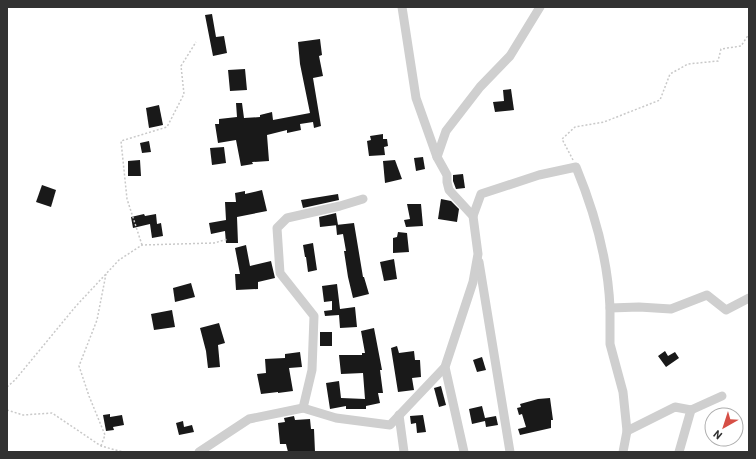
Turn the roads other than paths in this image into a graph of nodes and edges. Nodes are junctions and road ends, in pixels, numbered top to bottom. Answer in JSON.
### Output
{"nodes":[{"id":1,"x":402,"y":7,"type":"edge"},
{"id":2,"x":540,"y":7,"type":"edge"},
{"id":3,"x":437,"y":157,"type":"junction"},
{"id":4,"x":362,"y":199,"type":"dead end"},
{"id":5,"x":473,"y":216,"type":"junction"},
{"id":6,"x":478,"y":254,"type":"junction"},
{"id":7,"x":749,"y":298,"type":"edge"},
{"id":8,"x":610,"y":308,"type":"junction"},
{"id":9,"x":445,"y":367,"type":"junction"},
{"id":10,"x":722,"y":396,"type":"dead end"},
{"id":11,"x":303,"y":408,"type":"junction"},
{"id":12,"x":691,"y":410,"type":"junction"},
{"id":13,"x":399,"y":415,"type":"junction"},
{"id":14,"x":627,"y":432,"type":"junction"},
{"id":15,"x":199,"y":452,"type":"edge"},
{"id":16,"x":404,"y":452,"type":"edge"},
{"id":17,"x":464,"y":452,"type":"edge"},
{"id":18,"x":510,"y":452,"type":"edge"},
{"id":19,"x":623,"y":452,"type":"edge"},
{"id":20,"x":679,"y":452,"type":"edge"}],
"edges":[{"from":1,"to":3,"type":"street"},
{"from":2,"to":3,"type":"street"},
{"from":3,"to":5,"type":"street"},
{"from":4,"to":11,"type":"street"},
{"from":5,"to":6,"type":"street"},
{"from":5,"to":8,"type":"street"},
{"from":6,"to":9,"type":"street"},
{"from":6,"to":18,"type":"street"},
{"from":7,"to":8,"type":"street"},
{"from":8,"to":14,"type":"street"},
{"from":9,"to":13,"type":"street"},
{"from":9,"to":17,"type":"street"},
{"from":10,"to":12,"type":"street"},
{"from":11,"to":13,"type":"street"},
{"from":11,"to":15,"type":"street"},
{"from":12,"to":14,"type":"street"},
{"from":12,"to":20,"type":"street"},
{"from":13,"to":16,"type":"street"},
{"from":14,"to":19,"type":"street"}]}
